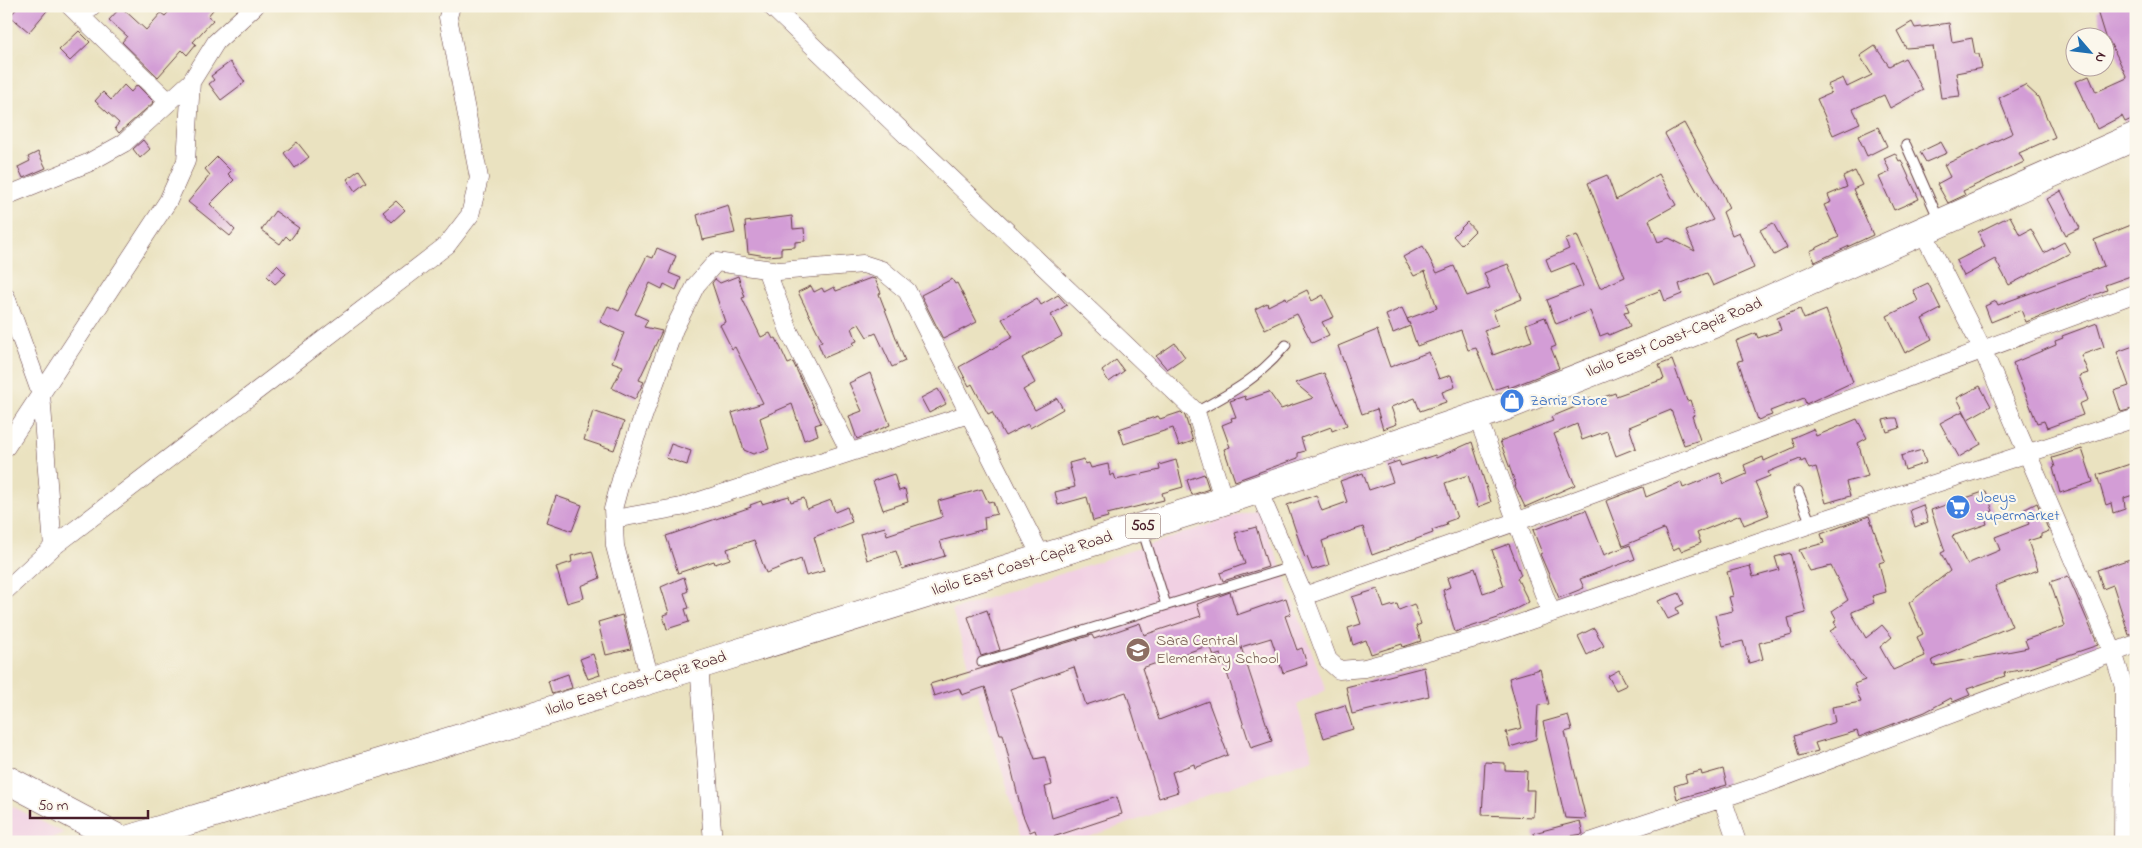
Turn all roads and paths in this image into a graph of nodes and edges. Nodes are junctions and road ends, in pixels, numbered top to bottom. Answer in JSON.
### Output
{"nodes":[{"id":1,"x":255,"y":6,"type":"edge"},
{"id":2,"x":451,"y":6,"type":"edge"},
{"id":3,"x":770,"y":6,"type":"edge"},
{"id":4,"x":81,"y":10,"type":"edge"},
{"id":5,"x":191,"y":82,"type":"junction"},
{"id":6,"x":168,"y":101,"type":"junction"},
{"id":7,"x":2136,"y":136,"type":"edge"},
{"id":8,"x":1906,"y":145,"type":"dead end"},
{"id":9,"x":6,"y":196,"type":"edge"},
{"id":10,"x":1932,"y":228,"type":"junction"},
{"id":11,"x":766,"y":269,"type":"junction"},
{"id":12,"x":2136,"y":293,"type":"edge"},
{"id":13,"x":6,"y":297,"type":"edge"},
{"id":14,"x":1286,"y":345,"type":"dead end"},
{"id":15,"x":1983,"y":351,"type":"junction"},
{"id":16,"x":41,"y":394,"type":"junction"},
{"id":17,"x":1196,"y":412,"type":"junction"},
{"id":18,"x":969,"y":414,"type":"junction"},
{"id":19,"x":1477,"y":416,"type":"junction"},
{"id":20,"x":2136,"y":418,"type":"edge"},
{"id":21,"x":6,"y":447,"type":"edge"},
{"id":22,"x":850,"y":452,"type":"junction"},
{"id":23,"x":2029,"y":455,"type":"junction"},
{"id":24,"x":1258,"y":490,"type":"junction"},
{"id":25,"x":1798,"y":491,"type":"dead end"},
{"id":26,"x":1224,"y":501,"type":"junction"},
{"id":27,"x":614,"y":519,"type":"junction"},
{"id":28,"x":1518,"y":521,"type":"junction"},
{"id":29,"x":1812,"y":524,"type":"junction"},
{"id":30,"x":1141,"y":526,"type":"junction"},
{"id":31,"x":53,"y":547,"type":"junction"},
{"id":32,"x":1042,"y":558,"type":"junction"},
{"id":33,"x":1292,"y":567,"type":"junction"},
{"id":34,"x":6,"y":590,"type":"edge"},
{"id":35,"x":1304,"y":596,"type":"junction"},
{"id":36,"x":1166,"y":606,"type":"junction"},
{"id":37,"x":1551,"y":613,"type":"junction"},
{"id":38,"x":2136,"y":644,"type":"edge"},
{"id":39,"x":2113,"y":652,"type":"junction"},
{"id":40,"x":982,"y":662,"type":"dead end"},
{"id":41,"x":699,"y":665,"type":"junction"},
{"id":42,"x":650,"y":679,"type":"junction"},
{"id":43,"x":6,"y":779,"type":"edge"},
{"id":44,"x":1722,"y":798,"type":"junction"},
{"id":45,"x":713,"y":842,"type":"edge"},
{"id":46,"x":1590,"y":842,"type":"edge"},
{"id":47,"x":1737,"y":842,"type":"edge"},
{"id":48,"x":2123,"y":842,"type":"edge"}],
"edges":[{"from":1,"to":5,"type":"street"},
{"from":2,"to":31,"type":"street"},
{"from":3,"to":17,"type":"street"},
{"from":4,"to":6,"type":"street"},
{"from":5,"to":6,"type":"street"},
{"from":5,"to":16,"type":"street"},
{"from":6,"to":9,"type":"street"},
{"from":7,"to":10,"type":"main road","name":"Iloilo East Coast-Capiz Road","number":"505"},
{"from":8,"to":10,"type":"lane"},
{"from":10,"to":15,"type":"street"},
{"from":10,"to":19,"type":"main road","name":"Iloilo East Coast-Capiz Road","number":"505"},
{"from":11,"to":18,"type":"street"},
{"from":11,"to":22,"type":"street"},
{"from":11,"to":27,"type":"street"},
{"from":12,"to":15,"type":"street"},
{"from":13,"to":16,"type":"street"},
{"from":14,"to":17,"type":"lane"},
{"from":15,"to":23,"type":"street"},
{"from":15,"to":28,"type":"street"},
{"from":16,"to":21,"type":"street"},
{"from":16,"to":31,"type":"street"},
{"from":17,"to":26,"type":"street"},
{"from":18,"to":22,"type":"street"},
{"from":18,"to":32,"type":"street"},
{"from":19,"to":24,"type":"main road","name":"Iloilo East Coast-Capiz Road","number":"505"},
{"from":19,"to":28,"type":"street"},
{"from":20,"to":23,"type":"street"},
{"from":22,"to":27,"type":"street"},
{"from":23,"to":29,"type":"street"},
{"from":23,"to":39,"type":"street"},
{"from":24,"to":26,"type":"main road","name":"Iloilo East Coast-Capiz Road","number":"505"},
{"from":24,"to":33,"type":"street"},
{"from":25,"to":29,"type":"lane"},
{"from":26,"to":30,"type":"main road","name":"Iloilo East Coast-Capiz Road","number":"505"},
{"from":27,"to":42,"type":"street"},
{"from":28,"to":35,"type":"street"},
{"from":28,"to":37,"type":"street"},
{"from":29,"to":37,"type":"street"},
{"from":30,"to":32,"type":"main road","name":"Iloilo East Coast-Capiz Road","number":"505"},
{"from":30,"to":36,"type":"lane"},
{"from":31,"to":34,"type":"street"},
{"from":32,"to":41,"type":"main road","name":"Iloilo East Coast-Capiz Road","number":"505"},
{"from":33,"to":35,"type":"street"},
{"from":33,"to":36,"type":"lane"},
{"from":35,"to":37,"type":"street"},
{"from":36,"to":40,"type":"lane"},
{"from":38,"to":39,"type":"street"},
{"from":39,"to":44,"type":"street"},
{"from":39,"to":48,"type":"street"},
{"from":41,"to":42,"type":"main road","name":"Iloilo East Coast-Capiz Road","number":"505"},
{"from":41,"to":45,"type":"street"},
{"from":42,"to":43,"type":"main road","name":"Iloilo East Coast-Capiz Road","number":"505"},
{"from":44,"to":46,"type":"street"},
{"from":44,"to":47,"type":"street"}]}
